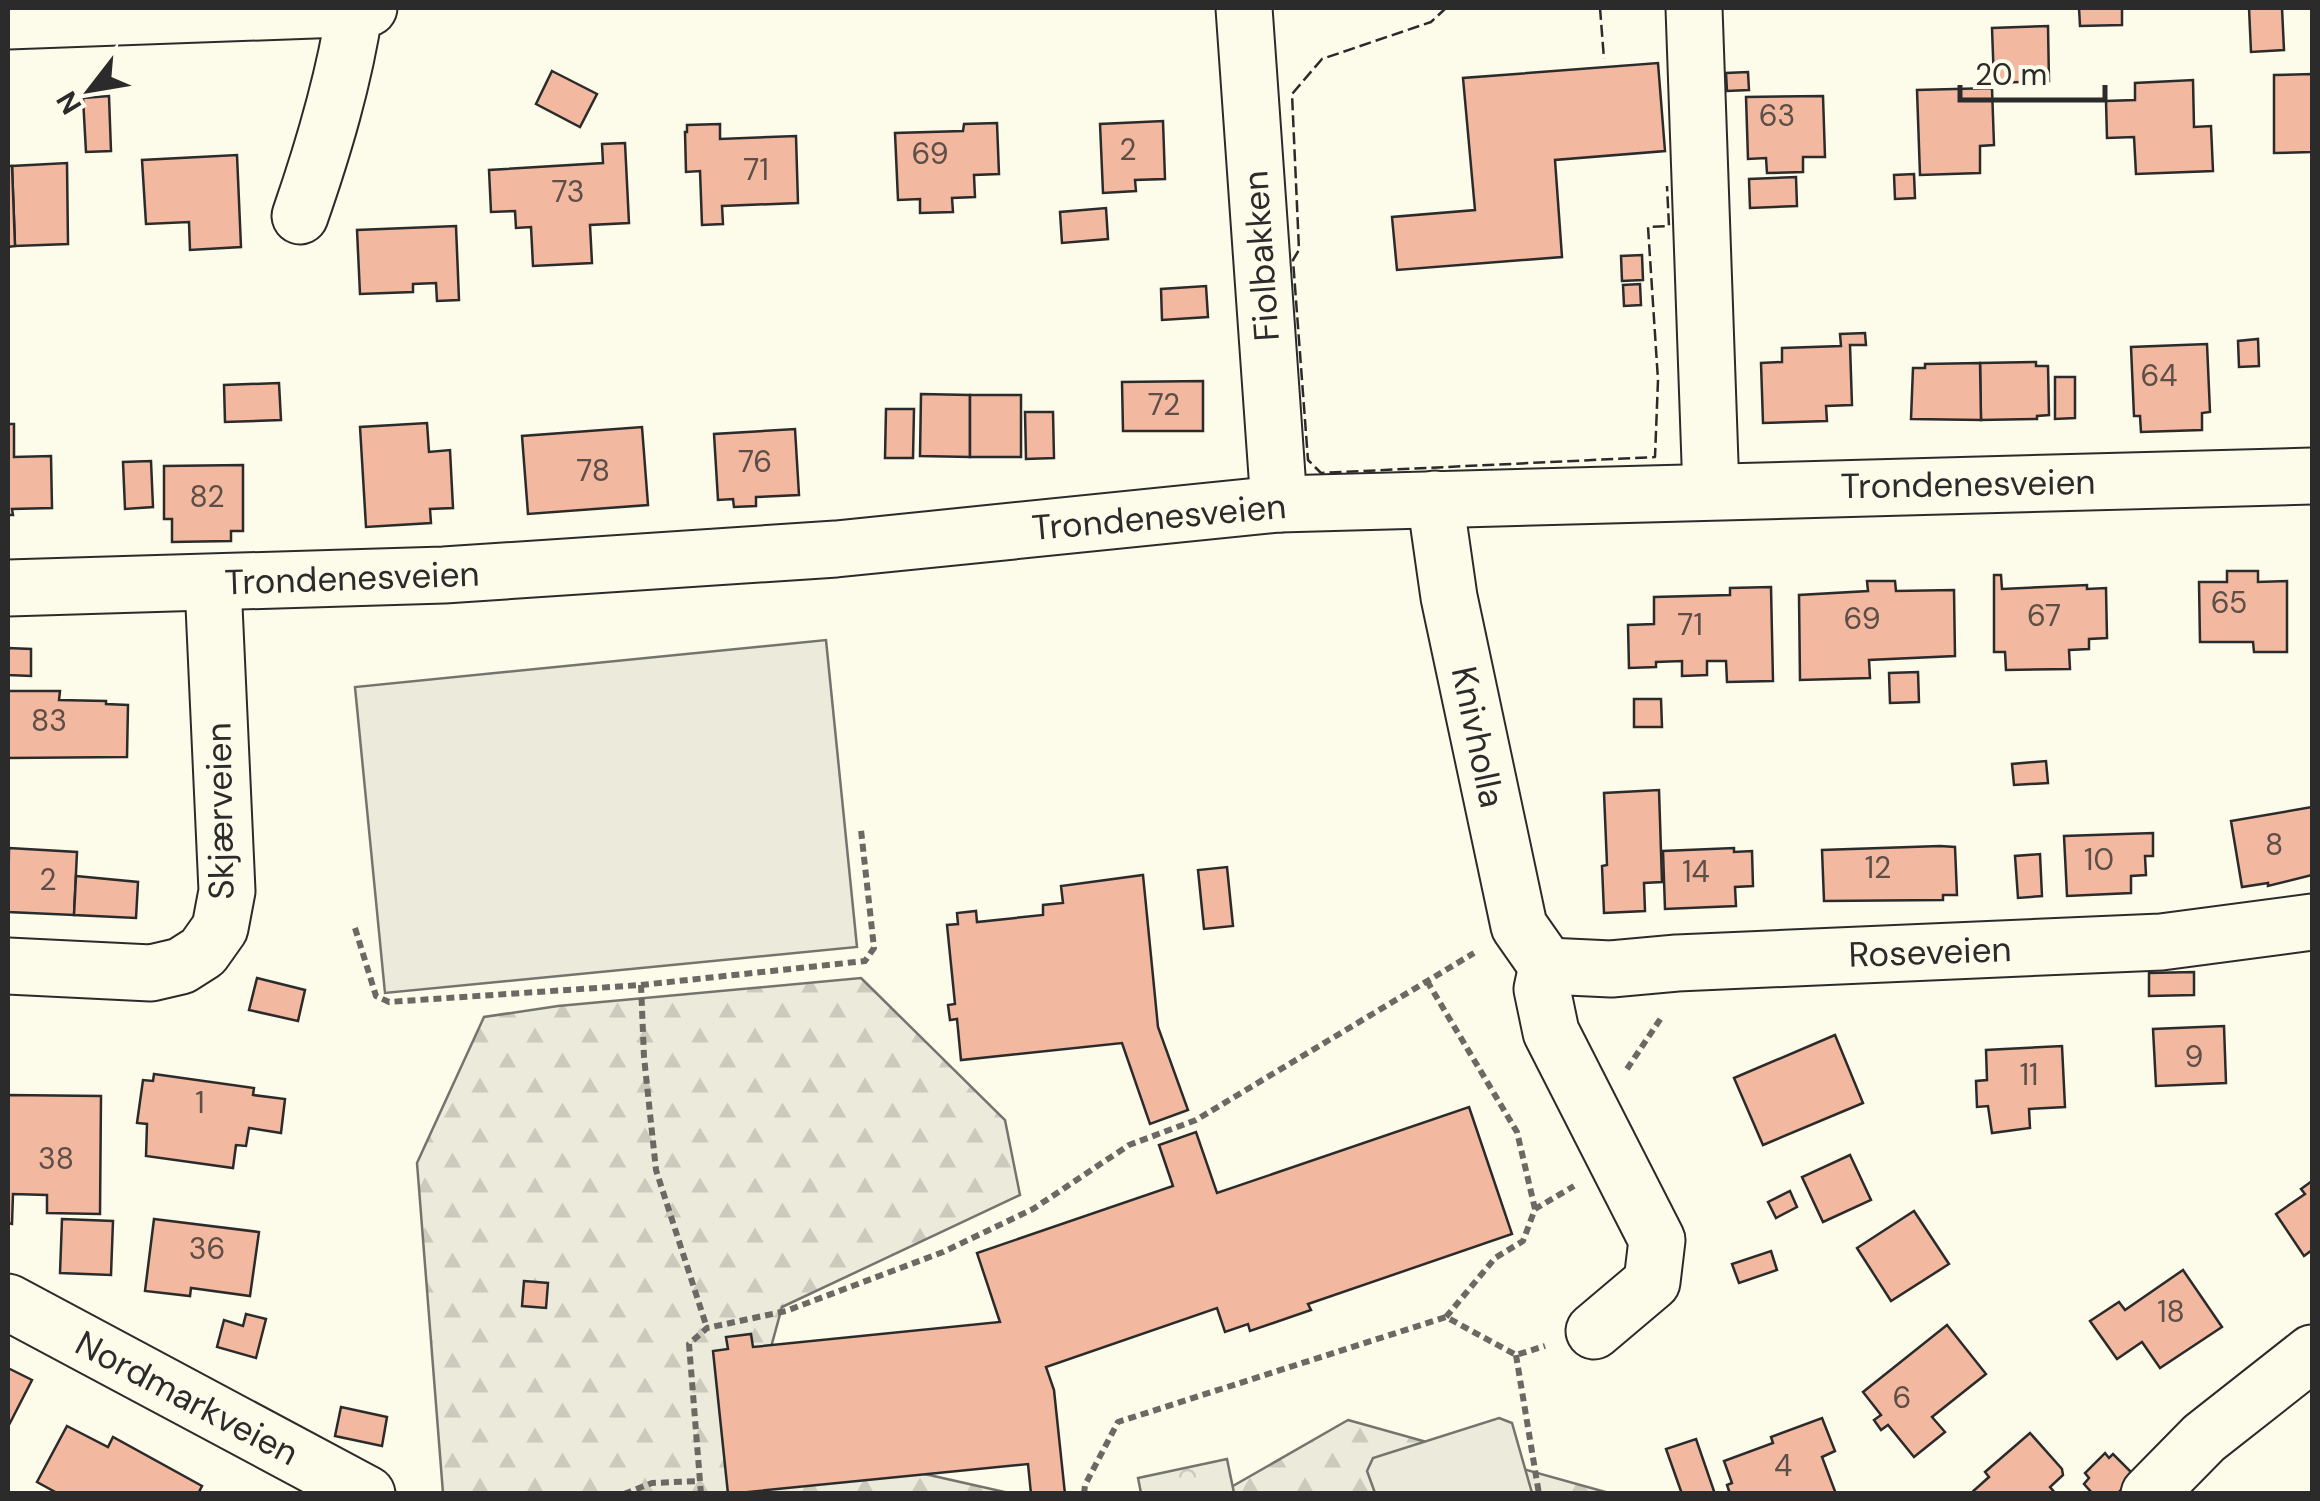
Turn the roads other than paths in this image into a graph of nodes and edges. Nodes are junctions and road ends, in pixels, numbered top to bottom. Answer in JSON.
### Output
{"nodes":[{"id":1,"x":355,"y":8,"type":"edge"},
{"id":2,"x":369,"y":8,"type":"edge"},
{"id":3,"x":1244,"y":8,"type":"edge"},
{"id":4,"x":1694,"y":8,"type":"edge"},
{"id":5,"x":8,"y":21,"type":"edge"},
{"id":6,"x":300,"y":216,"type":"dead end"},
{"id":7,"x":2312,"y":476,"type":"edge"},
{"id":8,"x":1711,"y":491,"type":"junction"},
{"id":9,"x":1434,"y":500,"type":"junction"},
{"id":10,"x":1278,"y":504,"type":"junction"},
{"id":11,"x":212,"y":584,"type":"junction"},
{"id":12,"x":8,"y":588,"type":"edge"},
{"id":13,"x":2312,"y":922,"type":"edge"},
{"id":14,"x":1533,"y":946,"type":"junction"},
{"id":15,"x":8,"y":966,"type":"edge"},
{"id":16,"x":8,"y":1302,"type":"edge"},
{"id":17,"x":1594,"y":1331,"type":"road end"},
{"id":18,"x":2312,"y":1354,"type":"edge"},
{"id":19,"x":366,"y":1494,"type":"edge"},
{"id":20,"x":2149,"y":1494,"type":"edge"}],
"edges":[{"from":1,"to":2,"type":"street"},
{"from":1,"to":5,"type":"street"},
{"from":1,"to":6,"type":"street"},
{"from":3,"to":10,"type":"street","name":"Fiolbakken"},
{"from":4,"to":8,"type":"street"},
{"from":7,"to":8,"type":"street","name":"Trondenesveien"},
{"from":8,"to":9,"type":"street","name":"Trondenesveien"},
{"from":9,"to":10,"type":"street","name":"Trondenesveien"},
{"from":9,"to":14,"type":"street","name":"Knivholla"},
{"from":10,"to":11,"type":"street","name":"Trondenesveien"},
{"from":11,"to":12,"type":"street","name":"Trondenesveien"},
{"from":11,"to":15,"type":"street","name":"Skjærveien"},
{"from":13,"to":14,"type":"street","name":"Roseveien"},
{"from":14,"to":17,"type":"street","name":"Knivholla"},
{"from":16,"to":19,"type":"street","name":"Nordmarkveien"},
{"from":18,"to":20,"type":"street"}]}
